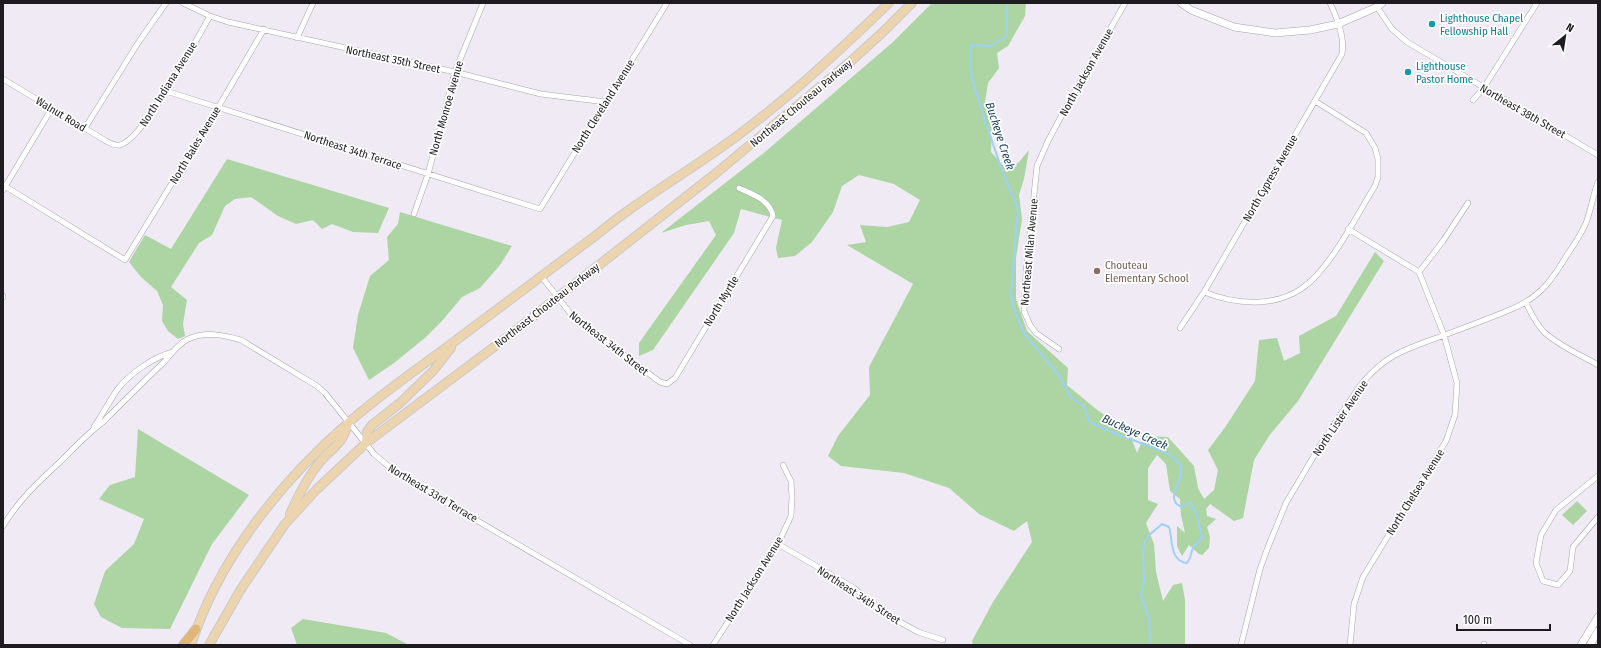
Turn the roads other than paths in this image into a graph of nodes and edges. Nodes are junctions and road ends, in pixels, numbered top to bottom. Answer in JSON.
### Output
{"nodes":[{"id":1,"x":166,"y":3,"type":"edge"},
{"id":2,"x":183,"y":3,"type":"edge"},
{"id":3,"x":314,"y":3,"type":"edge"},
{"id":4,"x":483,"y":3,"type":"edge"},
{"id":5,"x":668,"y":3,"type":"edge"},
{"id":6,"x":889,"y":3,"type":"edge"},
{"id":7,"x":912,"y":3,"type":"edge"},
{"id":8,"x":1125,"y":3,"type":"edge"},
{"id":9,"x":1181,"y":3,"type":"edge"},
{"id":10,"x":1330,"y":3,"type":"edge"},
{"id":11,"x":1537,"y":3,"type":"edge"},
{"id":12,"x":1379,"y":5,"type":"edge"},
{"id":13,"x":210,"y":16,"type":"junction"},
{"id":14,"x":1338,"y":24,"type":"junction"},
{"id":15,"x":264,"y":29,"type":"junction"},
{"id":16,"x":297,"y":38,"type":"junction"},
{"id":17,"x":455,"y":72,"type":"junction"},
{"id":18,"x":3,"y":79,"type":"edge"},
{"id":19,"x":1483,"y":88,"type":"junction"},
{"id":20,"x":166,"y":91,"type":"junction"},
{"id":21,"x":1472,"y":100,"type":"dead end"},
{"id":22,"x":1315,"y":101,"type":"junction"},
{"id":23,"x":606,"y":102,"type":"junction"},
{"id":24,"x":219,"y":106,"type":"junction"},
{"id":25,"x":52,"y":108,"type":"junction"},
{"id":26,"x":84,"y":128,"type":"junction"},
{"id":27,"x":1048,"y":141,"type":"joint"},
{"id":28,"x":119,"y":145,"type":"joint"},
{"id":29,"x":1598,"y":155,"type":"edge"},
{"id":30,"x":428,"y":174,"type":"junction"},
{"id":31,"x":1598,"y":182,"type":"edge"},
{"id":32,"x":4,"y":187,"type":"edge"},
{"id":33,"x":738,"y":188,"type":"dead end"},
{"id":34,"x":1468,"y":204,"type":"dead end"},
{"id":35,"x":540,"y":209,"type":"joint"},
{"id":36,"x":414,"y":214,"type":"dead end"},
{"id":37,"x":1348,"y":229,"type":"junction"},
{"id":38,"x":1419,"y":272,"type":"junction"},
{"id":39,"x":541,"y":276,"type":"junction"},
{"id":40,"x":1204,"y":292,"type":"junction"},
{"id":41,"x":556,"y":297,"type":"junction"},
{"id":42,"x":1526,"y":303,"type":"junction"},
{"id":43,"x":1180,"y":328,"type":"dead end"},
{"id":44,"x":1444,"y":335,"type":"junction"},
{"id":45,"x":457,"y":340,"type":"junction"},
{"id":46,"x":1059,"y":349,"type":"dead end"},
{"id":47,"x":173,"y":352,"type":"junction"},
{"id":48,"x":1598,"y":365,"type":"edge"},
{"id":49,"x":667,"y":384,"type":"joint"},
{"id":50,"x":348,"y":422,"type":"junction"},
{"id":51,"x":91,"y":431,"type":"junction"},
{"id":52,"x":366,"y":443,"type":"junction"},
{"id":53,"x":783,"y":465,"type":"dead end"},
{"id":54,"x":1598,"y":476,"type":"edge"},
{"id":55,"x":1598,"y":517,"type":"edge"},
{"id":56,"x":285,"y":524,"type":"junction"},
{"id":57,"x":3,"y":526,"type":"edge"},
{"id":58,"x":778,"y":544,"type":"junction"},
{"id":59,"x":1598,"y":617,"type":"edge"},
{"id":60,"x":196,"y":629,"type":"junction"},
{"id":61,"x":1598,"y":631,"type":"edge"},
{"id":62,"x":942,"y":640,"type":"dead end"},
{"id":63,"x":183,"y":645,"type":"edge"},
{"id":64,"x":190,"y":645,"type":"edge"},
{"id":65,"x":210,"y":645,"type":"edge"},
{"id":66,"x":690,"y":645,"type":"edge"},
{"id":67,"x":712,"y":645,"type":"edge"},
{"id":68,"x":1241,"y":645,"type":"edge"},
{"id":69,"x":1350,"y":645,"type":"edge"},
{"id":70,"x":1581,"y":645,"type":"edge"},
{"id":71,"x":1590,"y":645,"type":"edge"}],
"edges":[{"from":1,"to":26,"type":"street"},
{"from":2,"to":13,"type":"street","name":"Northeast 35th Street"},
{"from":3,"to":16,"type":"street"},
{"from":4,"to":17,"type":"street","name":"North Monroe Avenue"},
{"from":5,"to":23,"type":"street","name":"North Cleveland Avenue"},
{"from":6,"to":39,"type":"main road","name":"Northeast Chouteau Parkway"},
{"from":7,"to":41,"type":"main road","name":"Northeast Chouteau Parkway"},
{"from":8,"to":27,"type":"street","name":"North Jackson Avenue"},
{"from":9,"to":14,"type":"main road"},
{"from":10,"to":14,"type":"street"},
{"from":11,"to":19,"type":"street"},
{"from":12,"to":14,"type":"main road"},
{"from":12,"to":19,"type":"street","name":"Northeast 38th Street"},
{"from":13,"to":15,"type":"street","name":"Northeast 35th Street"},
{"from":13,"to":20,"type":"street","name":"North Indiana Avenue"},
{"from":14,"to":22,"type":"street","name":"North Cypress Avenue"},
{"from":15,"to":16,"type":"street","name":"Northeast 35th Street"},
{"from":15,"to":24,"type":"street","name":"North Bales Avenue"},
{"from":16,"to":17,"type":"street","name":"Northeast 35th Street"},
{"from":17,"to":23,"type":"street","name":"Northeast 35th Street"},
{"from":17,"to":30,"type":"street","name":"North Monroe Avenue"},
{"from":18,"to":25,"type":"street","name":"Walnut Road"},
{"from":19,"to":21,"type":"street"},
{"from":19,"to":29,"type":"street","name":"Northeast 38th Street"},
{"from":20,"to":24,"type":"street","name":"Northeast 34th Terrace"},
{"from":20,"to":28,"type":"street","name":"North Indiana Avenue"},
{"from":22,"to":37,"type":"street"},
{"from":22,"to":40,"type":"street","name":"North Cypress Avenue"},
{"from":23,"to":35,"type":"street","name":"North Cleveland Avenue"},
{"from":24,"to":30,"type":"street","name":"Northeast 34th Terrace"},
{"from":24,"to":32,"type":"street","name":"North Bales Avenue"},
{"from":25,"to":26,"type":"street","name":"Walnut Road"},
{"from":25,"to":32,"type":"street"},
{"from":26,"to":28,"type":"street","name":"Walnut Road"},
{"from":27,"to":46,"type":"street","name":"Northeast Milan Avenue"},
{"from":30,"to":35,"type":"street","name":"Northeast 34th Terrace"},
{"from":30,"to":36,"type":"street","name":"North Monroe Avenue"},
{"from":31,"to":42,"type":"street","name":"North Lister Avenue"},
{"from":33,"to":49,"type":"street","name":"North Myrtle"},
{"from":34,"to":38,"type":"street"},
{"from":37,"to":38,"type":"street"},
{"from":37,"to":40,"type":"street"},
{"from":38,"to":44,"type":"street","name":"North Chelsea Avenue"},
{"from":39,"to":41,"type":"street","name":"Northeast 34th Street"},
{"from":39,"to":45,"type":"main road","name":"Northeast Chouteau Parkway"},
{"from":40,"to":43,"type":"street","name":"North Cypress Avenue"},
{"from":41,"to":49,"type":"street","name":"Northeast 34th Street"},
{"from":41,"to":52,"type":"main road","name":"Northeast Chouteau Parkway"},
{"from":42,"to":44,"type":"street","name":"North Lister Avenue"},
{"from":42,"to":48,"type":"street"},
{"from":44,"to":68,"type":"street","name":"North Lister Avenue"},
{"from":44,"to":69,"type":"street","name":"North Chelsea Avenue"},
{"from":45,"to":50,"type":"main road","name":"Northeast Chouteau Parkway"},
{"from":45,"to":52,"type":"main road"},
{"from":47,"to":50,"type":"street","name":"Northeast 33rd Terrace"},
{"from":47,"to":51,"type":"street","name":"Northeast 33rd Terrace"},
{"from":47,"to":51,"type":"street","name":"Northeast 33rd Terrace"},
{"from":50,"to":52,"type":"street","name":"Northeast 33rd Terrace"},
{"from":50,"to":56,"type":"main road"},
{"from":50,"to":60,"type":"main road","name":"Northeast Chouteau Parkway"},
{"from":51,"to":57,"type":"street","name":"Northeast 33rd Terrace"},
{"from":52,"to":56,"type":"main road","name":"Northeast Chouteau Parkway"},
{"from":52,"to":66,"type":"street","name":"Northeast 33rd Terrace"},
{"from":53,"to":58,"type":"street","name":"North Jackson Avenue"},
{"from":54,"to":55,"type":"street"},
{"from":56,"to":65,"type":"main road","name":"Northeast Chouteau Parkway"},
{"from":58,"to":62,"type":"street","name":"Northeast 34th Street"},
{"from":58,"to":67,"type":"street","name":"North Jackson Avenue"},
{"from":59,"to":70,"type":"main road"},
{"from":60,"to":63,"type":"highway"},
{"from":60,"to":64,"type":"main road","name":"Northeast Chouteau Parkway"},
{"from":61,"to":71,"type":"main road"}]}
